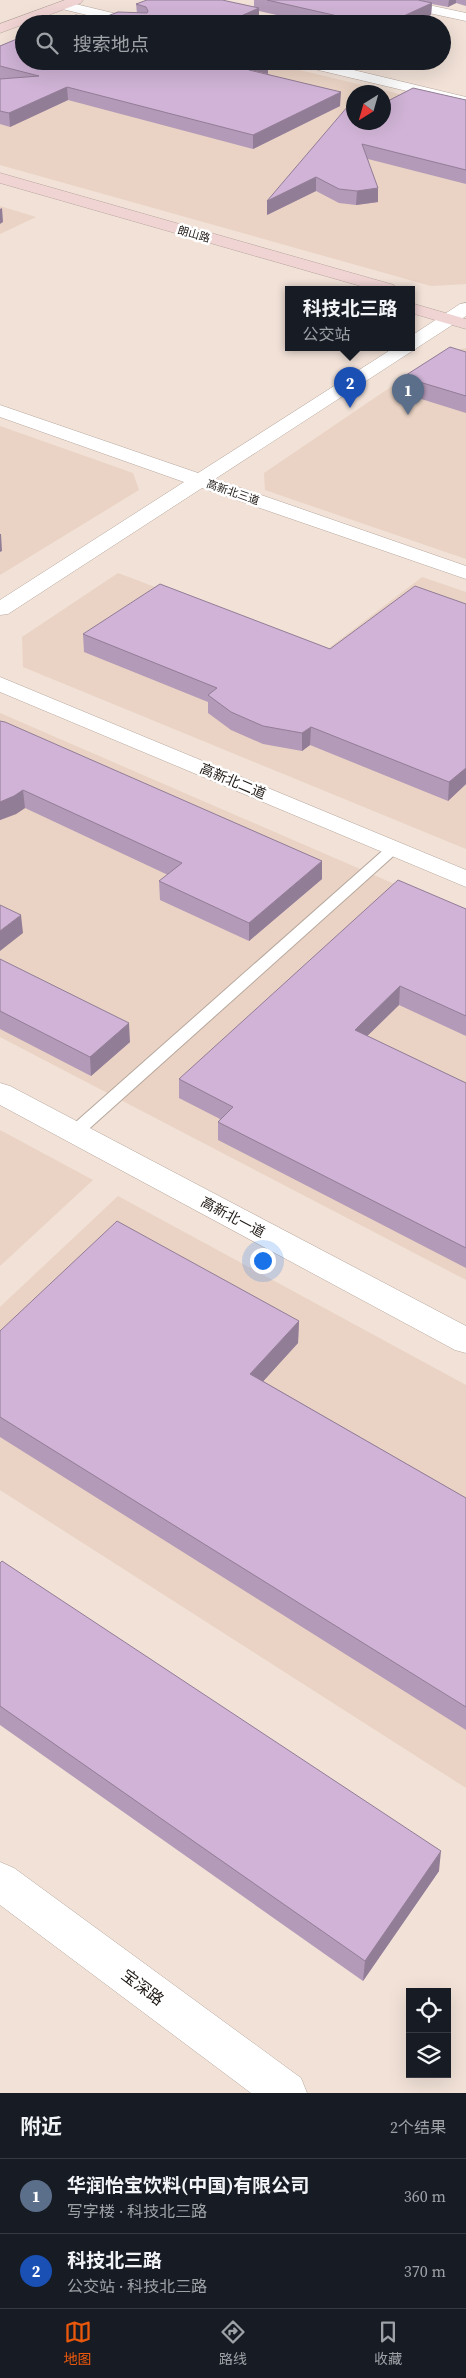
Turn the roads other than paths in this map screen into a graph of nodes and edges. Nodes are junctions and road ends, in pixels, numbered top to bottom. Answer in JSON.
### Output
{"nodes":[{"id":1,"x":47,"y":0,"type":"edge"},
{"id":2,"x":77,"y":0,"type":"edge"},
{"id":3,"x":387,"y":0,"type":"edge"},
{"id":4,"x":62,"y":5,"type":"junction"},
{"id":5,"x":36,"y":15,"type":"edge"},
{"id":6,"x":104,"y":15,"type":"edge"},
{"id":7,"x":466,"y":17,"type":"edge"},
{"id":8,"x":0,"y":18,"type":"edge"},
{"id":9,"x":15,"y":23,"type":"edge"},
{"id":10,"x":0,"y":29,"type":"edge"},
{"id":11,"x":335,"y":70,"type":"edge"},
{"id":12,"x":466,"y":102,"type":"edge"},
{"id":13,"x":0,"y":178,"type":"edge"},
{"id":14,"x":0,"y":189,"type":"edge"},
{"id":15,"x":337,"y":286,"type":"edge"},
{"id":16,"x":378,"y":286,"type":"edge"},
{"id":17,"x":415,"y":297,"type":"edge"},
{"id":18,"x":415,"y":309,"type":"edge"},
{"id":19,"x":462,"y":315,"type":"edge"},
{"id":20,"x":415,"y":342,"type":"edge"},
{"id":21,"x":401,"y":351,"type":"edge"},
{"id":22,"x":0,"y":411,"type":"edge"},
{"id":23,"x":200,"y":480,"type":"junction"},
{"id":24,"x":466,"y":574,"type":"edge"},
{"id":25,"x":0,"y":609,"type":"edge"},
{"id":26,"x":0,"y":684,"type":"edge"},
{"id":27,"x":394,"y":848,"type":"junction"},
{"id":28,"x":466,"y":879,"type":"edge"},
{"id":29,"x":0,"y":1092,"type":"edge"},
{"id":30,"x":75,"y":1132,"type":"junction"},
{"id":31,"x":466,"y":1341,"type":"edge"},
{"id":32,"x":0,"y":1881,"type":"edge"},
{"id":33,"x":286,"y":2093,"type":"edge"}],
"edges":[{"from":1,"to":8,"type":"main road"},
{"from":2,"to":4,"type":"main road"},
{"from":3,"to":7,"type":"street"},
{"from":4,"to":5,"type":"main road"},
{"from":4,"to":6,"type":"street"},
{"from":9,"to":10,"type":"main road"},
{"from":11,"to":12,"type":"street"},
{"from":13,"to":16,"type":"main road","name":"朗山路"},
{"from":14,"to":15,"type":"main road","name":"朗山路"},
{"from":17,"to":19,"type":"main road"},
{"from":18,"to":19,"type":"main road"},
{"from":19,"to":20,"type":"street"},
{"from":21,"to":23,"type":"street"},
{"from":22,"to":23,"type":"street","name":"高新北三道"},
{"from":23,"to":24,"type":"street","name":"高新北三道"},
{"from":23,"to":25,"type":"street"},
{"from":26,"to":27,"type":"street","name":"高新北二道"},
{"from":27,"to":28,"type":"street","name":"高新北二道"},
{"from":27,"to":30,"type":"lane"},
{"from":29,"to":30,"type":"street","name":"高新北一道"},
{"from":30,"to":31,"type":"street","name":"高新北一道"},
{"from":32,"to":33,"type":"street","name":"宝深路"}]}
